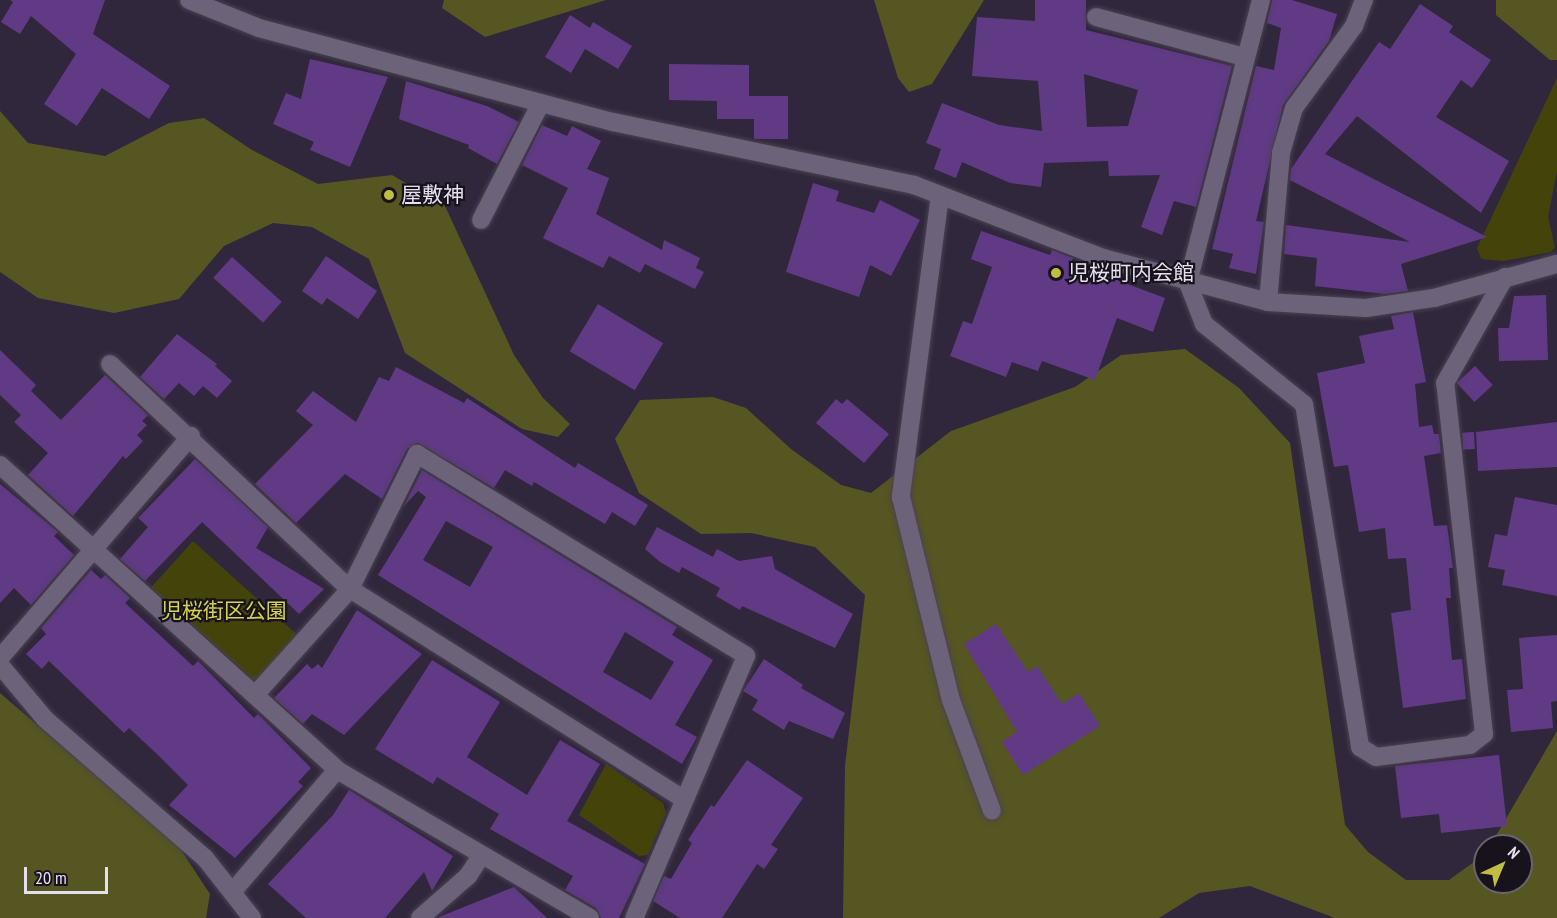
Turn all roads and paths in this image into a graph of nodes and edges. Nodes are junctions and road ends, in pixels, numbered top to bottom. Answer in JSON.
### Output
{"nodes":[{"id":1,"x":189,"y":0,"type":"edge"},
{"id":2,"x":1261,"y":0,"type":"edge"},
{"id":3,"x":1364,"y":0,"type":"edge"},
{"id":4,"x":1096,"y":17,"type":"dead end"},
{"id":5,"x":1244,"y":57,"type":"junction"},
{"id":6,"x":541,"y":103,"type":"junction"},
{"id":7,"x":940,"y":195,"type":"junction"},
{"id":8,"x":481,"y":220,"type":"dead end"},
{"id":9,"x":1557,"y":264,"type":"edge"},
{"id":10,"x":1505,"y":277,"type":"junction"},
{"id":11,"x":1188,"y":283,"type":"junction"},
{"id":12,"x":1268,"y":302,"type":"junction"},
{"id":13,"x":110,"y":364,"type":"dead end"},
{"id":14,"x":190,"y":436,"type":"junction"},
{"id":15,"x":0,"y":465,"type":"edge"},
{"id":16,"x":94,"y":552,"type":"junction"},
{"id":17,"x":350,"y":590,"type":"junction"},
{"id":18,"x":0,"y":658,"type":"edge"},
{"id":19,"x":0,"y":665,"type":"edge"},
{"id":20,"x":255,"y":696,"type":"junction"},
{"id":21,"x":337,"y":770,"type":"junction"},
{"id":22,"x":682,"y":799,"type":"junction"},
{"id":23,"x":992,"y":811,"type":"dead end"},
{"id":24,"x":481,"y":856,"type":"junction"},
{"id":25,"x":234,"y":890,"type":"junction"},
{"id":26,"x":252,"y":918,"type":"edge"},
{"id":27,"x":420,"y":918,"type":"edge"},
{"id":28,"x":590,"y":918,"type":"edge"},
{"id":29,"x":634,"y":918,"type":"edge"}],
"edges":[{"from":1,"to":6,"type":"street"},
{"from":2,"to":5,"type":"street"},
{"from":3,"to":12,"type":"street"},
{"from":4,"to":5,"type":"street"},
{"from":5,"to":11,"type":"street"},
{"from":6,"to":7,"type":"street"},
{"from":6,"to":8,"type":"street"},
{"from":7,"to":11,"type":"street"},
{"from":7,"to":23,"type":"street"},
{"from":9,"to":10,"type":"street"},
{"from":10,"to":11,"type":"street"},
{"from":10,"to":12,"type":"street"},
{"from":11,"to":12,"type":"street"},
{"from":13,"to":14,"type":"street"},
{"from":14,"to":16,"type":"street"},
{"from":14,"to":17,"type":"street"},
{"from":15,"to":16,"type":"street"},
{"from":16,"to":18,"type":"street"},
{"from":16,"to":20,"type":"street"},
{"from":17,"to":20,"type":"street"},
{"from":17,"to":22,"type":"street"},
{"from":17,"to":22,"type":"street"},
{"from":19,"to":25,"type":"street"},
{"from":20,"to":21,"type":"street"},
{"from":21,"to":24,"type":"street"},
{"from":21,"to":25,"type":"street"},
{"from":22,"to":29,"type":"street"},
{"from":24,"to":27,"type":"street"},
{"from":24,"to":28,"type":"street"},
{"from":25,"to":26,"type":"street"}]}
